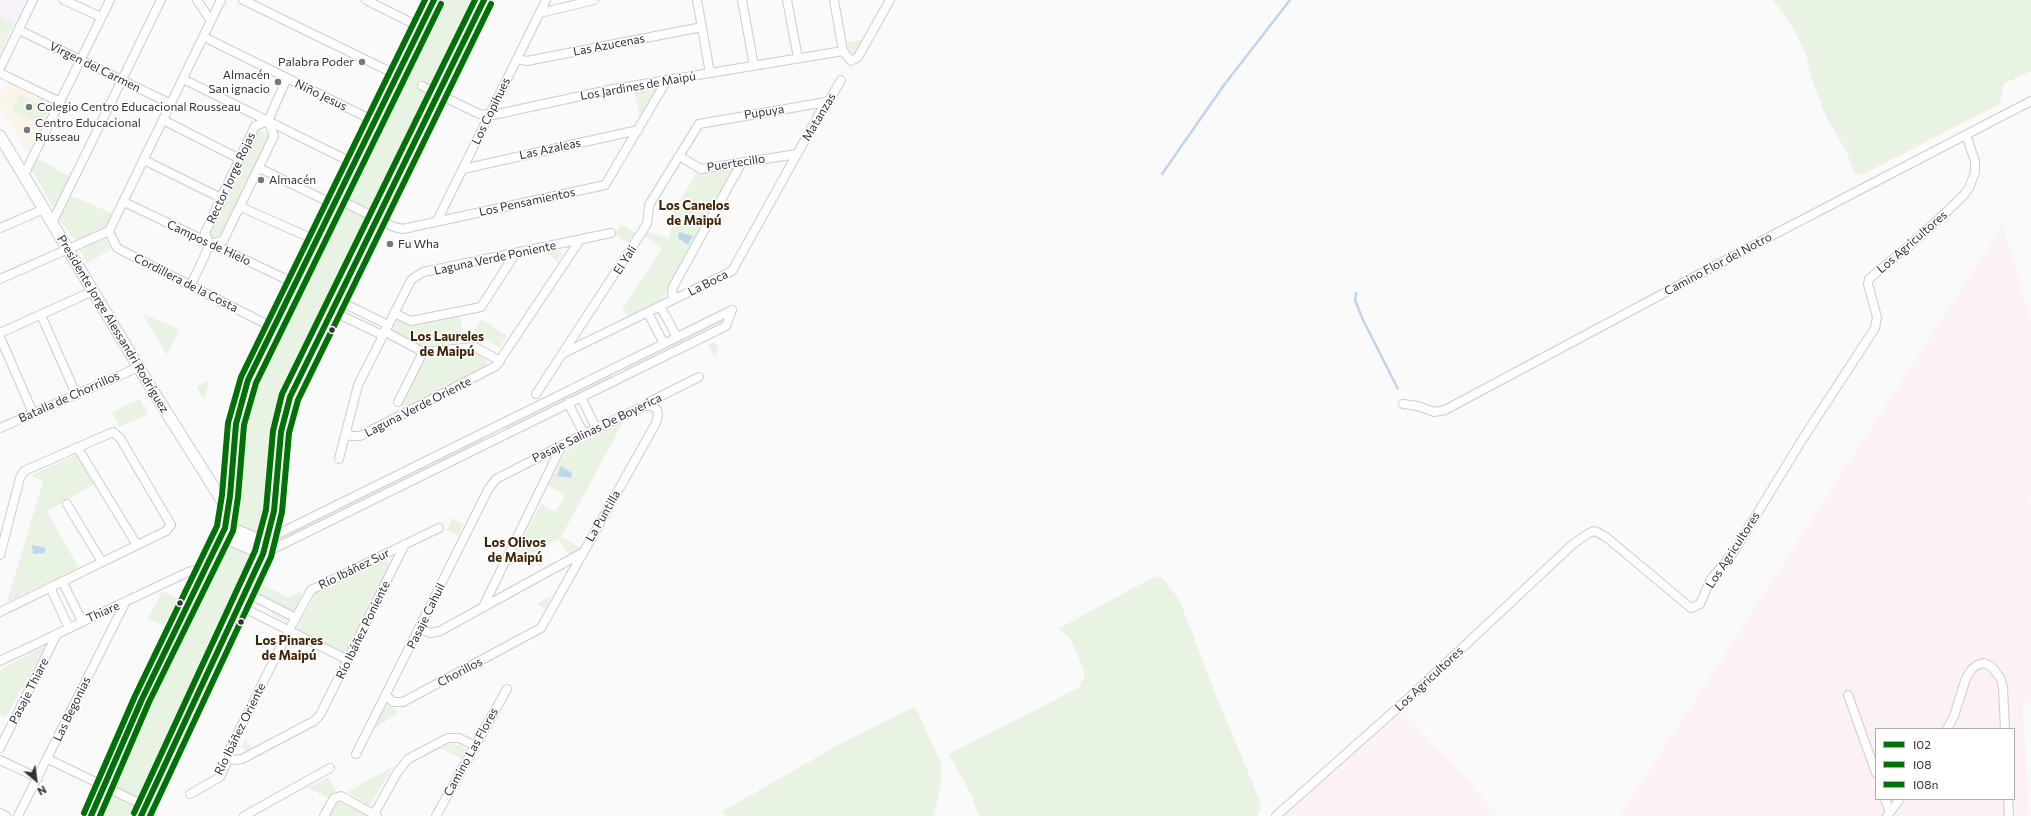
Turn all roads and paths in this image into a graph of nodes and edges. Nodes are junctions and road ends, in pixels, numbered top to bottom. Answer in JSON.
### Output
{"nodes":[{"id":1,"x":33,"y":0,"type":"edge"},
{"id":2,"x":64,"y":0,"type":"edge"},
{"id":3,"x":110,"y":0,"type":"edge"},
{"id":4,"x":161,"y":0,"type":"edge"},
{"id":5,"x":197,"y":0,"type":"edge"},
{"id":6,"x":221,"y":0,"type":"edge"},
{"id":7,"x":244,"y":0,"type":"edge"},
{"id":8,"x":366,"y":0,"type":"edge"},
{"id":9,"x":434,"y":0,"type":"edge"},
{"id":10,"x":484,"y":0,"type":"edge"},
{"id":11,"x":546,"y":0,"type":"edge"},
{"id":12,"x":594,"y":0,"type":"edge"},
{"id":13,"x":697,"y":0,"type":"edge"},
{"id":14,"x":742,"y":0,"type":"edge"},
{"id":15,"x":787,"y":0,"type":"edge"},
{"id":16,"x":834,"y":0,"type":"edge"},
{"id":17,"x":881,"y":0,"type":"edge"},
{"id":18,"x":890,"y":0,"type":"edge"},
{"id":19,"x":377,"y":2,"type":"edge"},
{"id":20,"x":884,"y":12,"type":"junction"},
{"id":21,"x":540,"y":13,"type":"junction"},
{"id":22,"x":101,"y":17,"type":"junction"},
{"id":23,"x":211,"y":21,"type":"junction"},
{"id":24,"x":420,"y":27,"type":"junction"},
{"id":25,"x":702,"y":27,"type":"junction"},
{"id":26,"x":19,"y":30,"type":"junction"},
{"id":27,"x":204,"y":37,"type":"junction"},
{"id":28,"x":843,"y":51,"type":"junction"},
{"id":29,"x":798,"y":58,"type":"junction"},
{"id":30,"x":517,"y":59,"type":"junction"},
{"id":31,"x":80,"y":60,"type":"junction"},
{"id":32,"x":754,"y":66,"type":"junction"},
{"id":33,"x":0,"y":68,"type":"edge"},
{"id":34,"x":0,"y":73,"type":"edge"},
{"id":35,"x":710,"y":73,"type":"junction"},
{"id":36,"x":397,"y":75,"type":"junction"},
{"id":37,"x":287,"y":78,"type":"junction"},
{"id":38,"x":183,"y":79,"type":"junction"},
{"id":39,"x":122,"y":80,"type":"junction"},
{"id":40,"x":667,"y":80,"type":"junction"},
{"id":41,"x":841,"y":80,"type":"dead end"},
{"id":42,"x":422,"y":86,"type":"dead end"},
{"id":43,"x":438,"y":94,"type":"junction"},
{"id":44,"x":2031,"y":101,"type":"edge"},
{"id":45,"x":60,"y":102,"type":"junction"},
{"id":46,"x":826,"y":102,"type":"junction"},
{"id":47,"x":171,"y":104,"type":"junction"},
{"id":48,"x":489,"y":115,"type":"junction"},
{"id":49,"x":163,"y":120,"type":"junction"},
{"id":50,"x":268,"y":121,"type":"junction"},
{"id":51,"x":374,"y":121,"type":"junction"},
{"id":52,"x":703,"y":122,"type":"joint"},
{"id":53,"x":638,"y":130,"type":"junction"},
{"id":54,"x":1966,"y":135,"type":"junction"},
{"id":55,"x":0,"y":136,"type":"edge"},
{"id":56,"x":797,"y":154,"type":"junction"},
{"id":57,"x":679,"y":156,"type":"junction"},
{"id":58,"x":240,"y":159,"type":"junction"},
{"id":59,"x":144,"y":160,"type":"junction"},
{"id":60,"x":742,"y":162,"type":"junction"},
{"id":61,"x":353,"y":163,"type":"junction"},
{"id":62,"x":260,"y":168,"type":"junction"},
{"id":63,"x":463,"y":169,"type":"junction"},
{"id":64,"x":24,"y":175,"type":"junction"},
{"id":65,"x":221,"y":198,"type":"junction"},
{"id":66,"x":335,"y":201,"type":"junction"},
{"id":67,"x":124,"y":202,"type":"junction"},
{"id":68,"x":241,"y":207,"type":"junction"},
{"id":69,"x":44,"y":209,"type":"junction"},
{"id":70,"x":377,"y":219,"type":"junction"},
{"id":71,"x":437,"y":221,"type":"junction"},
{"id":72,"x":52,"y":223,"type":"junction"},
{"id":73,"x":0,"y":228,"type":"edge"},
{"id":74,"x":109,"y":231,"type":"junction"},
{"id":75,"x":611,"y":233,"type":"dead end"},
{"id":76,"x":315,"y":240,"type":"junction"},
{"id":77,"x":580,"y":240,"type":"junction"},
{"id":78,"x":210,"y":244,"type":"junction"},
{"id":79,"x":68,"y":249,"type":"junction"},
{"id":80,"x":515,"y":254,"type":"junction"},
{"id":81,"x":0,"y":279,"type":"edge"},
{"id":82,"x":411,"y":280,"type":"joint"},
{"id":83,"x":294,"y":283,"type":"junction"},
{"id":84,"x":192,"y":285,"type":"junction"},
{"id":85,"x":93,"y":291,"type":"junction"},
{"id":86,"x":337,"y":300,"type":"junction"},
{"id":87,"x":674,"y":300,"type":"junction"},
{"id":88,"x":660,"y":306,"type":"junction"},
{"id":89,"x":332,"y":311,"type":"junction"},
{"id":90,"x":394,"y":313,"type":"junction"},
{"id":91,"x":648,"y":313,"type":"junction"},
{"id":92,"x":41,"y":314,"type":"junction"},
{"id":93,"x":272,"y":327,"type":"junction"},
{"id":94,"x":385,"y":330,"type":"junction"},
{"id":95,"x":0,"y":333,"type":"edge"},
{"id":96,"x":0,"y":337,"type":"edge"},
{"id":97,"x":677,"y":337,"type":"junction"},
{"id":98,"x":664,"y":344,"type":"junction"},
{"id":99,"x":423,"y":352,"type":"junction"},
{"id":100,"x":563,"y":353,"type":"junction"},
{"id":101,"x":500,"y":360,"type":"junction"},
{"id":102,"x":139,"y":367,"type":"junction"},
{"id":103,"x":616,"y":367,"type":"junction"},
{"id":104,"x":490,"y":370,"type":"joint"},
{"id":105,"x":698,"y":377,"type":"dead end"},
{"id":106,"x":621,"y":378,"type":"junction"},
{"id":107,"x":76,"y":394,"type":"junction"},
{"id":108,"x":536,"y":394,"type":"dead end"},
{"id":109,"x":581,"y":397,"type":"junction"},
{"id":110,"x":398,"y":402,"type":"dead end"},
{"id":111,"x":568,"y":403,"type":"junction"},
{"id":112,"x":1403,"y":404,"type":"dead end"},
{"id":113,"x":645,"y":406,"type":"junction"},
{"id":114,"x":33,"y":413,"type":"junction"},
{"id":115,"x":0,"y":428,"type":"edge"},
{"id":116,"x":492,"y":428,"type":"junction"},
{"id":117,"x":596,"y":428,"type":"junction"},
{"id":118,"x":347,"y":432,"type":"junction"},
{"id":119,"x":584,"y":434,"type":"junction"},
{"id":120,"x":497,"y":438,"type":"junction"},
{"id":121,"x":562,"y":446,"type":"junction"},
{"id":122,"x":77,"y":447,"type":"junction"},
{"id":123,"x":339,"y":459,"type":"dead end"},
{"id":124,"x":496,"y":479,"type":"joint"},
{"id":125,"x":66,"y":504,"type":"dead end"},
{"id":126,"x":228,"y":510,"type":"junction"},
{"id":127,"x":439,"y":528,"type":"dead end"},
{"id":128,"x":223,"y":532,"type":"junction"},
{"id":129,"x":268,"y":539,"type":"junction"},
{"id":130,"x":405,"y":544,"type":"junction"},
{"id":131,"x":137,"y":545,"type":"junction"},
{"id":132,"x":582,"y":553,"type":"junction"},
{"id":133,"x":263,"y":554,"type":"junction"},
{"id":134,"x":0,"y":555,"type":"edge"},
{"id":135,"x":102,"y":562,"type":"junction"},
{"id":136,"x":208,"y":567,"type":"junction"},
{"id":137,"x":62,"y":581,"type":"junction"},
{"id":138,"x":50,"y":587,"type":"junction"},
{"id":139,"x":245,"y":592,"type":"junction"},
{"id":140,"x":126,"y":602,"type":"junction"},
{"id":141,"x":238,"y":605,"type":"junction"},
{"id":142,"x":483,"y":607,"type":"junction"},
{"id":143,"x":0,"y":612,"type":"edge"},
{"id":144,"x":296,"y":618,"type":"junction"},
{"id":145,"x":82,"y":621,"type":"junction"},
{"id":146,"x":69,"y":628,"type":"junction"},
{"id":147,"x":420,"y":629,"type":"junction"},
{"id":148,"x":289,"y":630,"type":"junction"},
{"id":149,"x":535,"y":632,"type":"joint"},
{"id":150,"x":57,"y":634,"type":"junction"},
{"id":151,"x":348,"y":660,"type":"junction"},
{"id":152,"x":0,"y":661,"type":"edge"},
{"id":153,"x":506,"y":689,"type":"dead end"},
{"id":154,"x":386,"y":695,"type":"junction"},
{"id":155,"x":1848,"y":695,"type":"dead end"},
{"id":156,"x":1947,"y":728,"type":"edge"},
{"id":157,"x":2005,"y":728,"type":"edge"},
{"id":158,"x":475,"y":746,"type":"junction"},
{"id":159,"x":0,"y":748,"type":"edge"},
{"id":160,"x":356,"y":754,"type":"dead end"},
{"id":161,"x":229,"y":758,"type":"junction"},
{"id":162,"x":48,"y":759,"type":"junction"},
{"id":163,"x":0,"y":760,"type":"edge"},
{"id":164,"x":330,"y":768,"type":"dead end"},
{"id":165,"x":1875,"y":770,"type":"edge"},
{"id":166,"x":38,"y":778,"type":"junction"},
{"id":167,"x":104,"y":786,"type":"junction"},
{"id":168,"x":190,"y":794,"type":"dead end"},
{"id":169,"x":1885,"y":800,"type":"edge"},
{"id":170,"x":1899,"y":800,"type":"edge"},
{"id":171,"x":2008,"y":800,"type":"edge"},
{"id":172,"x":146,"y":806,"type":"junction"},
{"id":173,"x":0,"y":813,"type":"edge"},
{"id":174,"x":1889,"y":814,"type":"edge"},
{"id":175,"x":375,"y":815,"type":"edge"},
{"id":176,"x":6,"y":816,"type":"edge"},
{"id":177,"x":18,"y":816,"type":"edge"},
{"id":178,"x":91,"y":816,"type":"edge"},
{"id":179,"x":141,"y":816,"type":"edge"},
{"id":180,"x":244,"y":816,"type":"edge"},
{"id":181,"x":324,"y":816,"type":"edge"},
{"id":182,"x":436,"y":816,"type":"edge"},
{"id":183,"x":1276,"y":816,"type":"edge"},
{"id":184,"x":2009,"y":816,"type":"edge"}],
"edges":[{"from":1,"to":26,"type":"street"},
{"from":2,"to":22,"type":"street"},
{"from":3,"to":22,"type":"street"},
{"from":4,"to":39,"type":"street"},
{"from":5,"to":23,"type":"street"},
{"from":6,"to":23,"type":"street"},
{"from":7,"to":36,"type":"street"},
{"from":8,"to":19,"type":"street"},
{"from":9,"to":24,"type":"street"},
{"from":10,"to":43,"type":"street"},
{"from":11,"to":21,"type":"street","name":"Los Copihues"},
{"from":12,"to":21,"type":"street"},
{"from":13,"to":25,"type":"street"},
{"from":14,"to":32,"type":"street"},
{"from":15,"to":29,"type":"street"},
{"from":16,"to":28,"type":"street"},
{"from":17,"to":20,"type":"street"},
{"from":18,"to":20,"type":"street"},
{"from":19,"to":24,"type":"street"},
{"from":20,"to":28,"type":"street"},
{"from":21,"to":30,"type":"street","name":"Los Copihues"},
{"from":22,"to":31,"type":"street"},
{"from":23,"to":27,"type":"street"},
{"from":24,"to":36,"type":"street"},
{"from":25,"to":30,"type":"street","name":"Las Azucenas"},
{"from":25,"to":35,"type":"street"},
{"from":26,"to":31,"type":"street","name":"Virgen del Carmen"},
{"from":26,"to":33,"type":"street"},
{"from":27,"to":37,"type":"street","name":"Niño Jesus"},
{"from":27,"to":38,"type":"street"},
{"from":28,"to":29,"type":"street","name":"Los Jardines de Maipú"},
{"from":29,"to":32,"type":"street","name":"Los Jardines de Maipú"},
{"from":30,"to":48,"type":"street","name":"Los Copihues"},
{"from":31,"to":39,"type":"street","name":"Virgen del Carmen"},
{"from":31,"to":45,"type":"street"},
{"from":32,"to":35,"type":"street","name":"Los Jardines de Maipú"},
{"from":34,"to":45,"type":"street"},
{"from":35,"to":40,"type":"street","name":"Los Jardines de Maipú"},
{"from":36,"to":51,"type":"street"},
{"from":37,"to":50,"type":"street","name":"Rector Jorge Rojas"},
{"from":37,"to":51,"type":"street","name":"Niño Jesus"},
{"from":38,"to":47,"type":"street"},
{"from":38,"to":50,"type":"street"},
{"from":39,"to":47,"type":"street","name":"Virgen del Carmen"},
{"from":39,"to":72,"type":"street"},
{"from":40,"to":48,"type":"street","name":"Los Jardines de Maipú"},
{"from":40,"to":53,"type":"street","name":"Los Pensamientos"},
{"from":41,"to":46,"type":"street","name":"Matanzas"},
{"from":42,"to":43,"type":"street","name":"Los Jardines de Maipú"},
{"from":43,"to":48,"type":"street","name":"Los Jardines de Maipú"},
{"from":43,"to":70,"type":"street"},
{"from":44,"to":54,"type":"street","name":"Camino Flor del Notro"},
{"from":45,"to":64,"type":"street"},
{"from":46,"to":52,"type":"street","name":"Pupuya"},
{"from":46,"to":56,"type":"street","name":"Matanzas"},
{"from":47,"to":49,"type":"street"},
{"from":48,"to":63,"type":"street","name":"Los Copihues"},
{"from":49,"to":58,"type":"street"},
{"from":49,"to":59,"type":"street"},
{"from":50,"to":58,"type":"street","name":"Rector Jorge Rojas"},
{"from":50,"to":61,"type":"street"},
{"from":50,"to":62,"type":"street"},
{"from":51,"to":61,"type":"street"},
{"from":52,"to":57,"type":"street","name":"El Yali"},
{"from":53,"to":63,"type":"street","name":"Las Azaleas"},
{"from":53,"to":71,"type":"street","name":"Los Pensamientos"},
{"from":54,"to":112,"type":"street","name":"Camino Flor del Notro"},
{"from":54,"to":183,"type":"street","name":"Los Agricultores"},
{"from":55,"to":64,"type":"street","name":"Presidente Jorge Alessandri Rodríguez"},
{"from":56,"to":60,"type":"street","name":"Puertecillo"},
{"from":56,"to":87,"type":"street","name":"La Boca"},
{"from":57,"to":60,"type":"street","name":"Puertecillo"},
{"from":57,"to":100,"type":"street","name":"El Yali"},
{"from":58,"to":65,"type":"street","name":"Rector Jorge Rojas"},
{"from":59,"to":65,"type":"street"},
{"from":59,"to":67,"type":"street"},
{"from":60,"to":87,"type":"street"},
{"from":61,"to":66,"type":"street"},
{"from":62,"to":66,"type":"street","name":"Los Pensamientos"},
{"from":62,"to":68,"type":"street"},
{"from":63,"to":71,"type":"street","name":"Los Copihues"},
{"from":64,"to":69,"type":"street","name":"Presidente Jorge Alessandri Rodríguez"},
{"from":65,"to":78,"type":"street","name":"Rector Jorge Rojas"},
{"from":66,"to":70,"type":"street","name":"Los Pensamientos"},
{"from":66,"to":76,"type":"street"},
{"from":67,"to":74,"type":"street"},
{"from":67,"to":78,"type":"street","name":"Campos de Hielo"},
{"from":68,"to":76,"type":"street"},
{"from":68,"to":78,"type":"street"},
{"from":69,"to":72,"type":"street","name":"Presidente Jorge Alessandri Rodríguez"},
{"from":69,"to":73,"type":"street"},
{"from":70,"to":71,"type":"street","name":"Los Pensamientos"},
{"from":70,"to":86,"type":"street"},
{"from":72,"to":79,"type":"street","name":"Presidente Jorge Alessandri Rodríguez"},
{"from":74,"to":79,"type":"street"},
{"from":74,"to":84,"type":"street","name":"Cordillera de la Costa"},
{"from":75,"to":77,"type":"street","name":"Laguna Verde Poniente"},
{"from":76,"to":83,"type":"street"},
{"from":77,"to":80,"type":"street","name":"Laguna Verde Poniente"},
{"from":77,"to":101,"type":"street","name":"Laguna Verde Poniente"},
{"from":78,"to":83,"type":"street","name":"Campos de Hielo"},
{"from":78,"to":84,"type":"street","name":"Rector Jorge Rojas"},
{"from":79,"to":81,"type":"street"},
{"from":79,"to":85,"type":"street","name":"Presidente Jorge Alessandri Rodríguez"},
{"from":80,"to":82,"type":"street","name":"Laguna Verde Poniente"},
{"from":80,"to":90,"type":"street"},
{"from":82,"to":90,"type":"street","name":"Laguna Verde Oriente"},
{"from":83,"to":93,"type":"street"},
{"from":84,"to":93,"type":"street","name":"Cordillera de la Costa"},
{"from":85,"to":92,"type":"street"},
{"from":85,"to":102,"type":"street","name":"Presidente Jorge Alessandri Rodríguez"},
{"from":86,"to":89,"type":"street"},
{"from":86,"to":94,"type":"street"},
{"from":87,"to":88,"type":"street","name":"La Boca"},
{"from":88,"to":91,"type":"street","name":"La Boca"},
{"from":88,"to":97,"type":"street"},
{"from":89,"to":94,"type":"street"},
{"from":89,"to":129,"type":"street"},
{"from":90,"to":94,"type":"street","name":"Laguna Verde Oriente"},
{"from":91,"to":98,"type":"street"},
{"from":91,"to":100,"type":"street","name":"La Boca"},
{"from":92,"to":95,"type":"street"},
{"from":92,"to":107,"type":"street"},
{"from":93,"to":126,"type":"street"},
{"from":94,"to":99,"type":"street"},
{"from":94,"to":118,"type":"street","name":"Laguna Verde Oriente"},
{"from":96,"to":114,"type":"street"},
{"from":97,"to":98,"type":"street"},
{"from":97,"to":106,"type":"street"},
{"from":98,"to":103,"type":"street"},
{"from":99,"to":101,"type":"street"},
{"from":99,"to":110,"type":"street"},
{"from":100,"to":108,"type":"street","name":"El Yali"},
{"from":101,"to":104,"type":"street","name":"Laguna Verde Poniente"},
{"from":102,"to":107,"type":"street","name":"Batalla de Chorrillos"},
{"from":102,"to":126,"type":"street","name":"Presidente Jorge Alessandri Rodríguez"},
{"from":103,"to":106,"type":"street"},
{"from":103,"to":116,"type":"street"},
{"from":104,"to":118,"type":"street","name":"Laguna Verde Oriente"},
{"from":105,"to":113,"type":"street","name":"Pasaje Salinas De Boyerica"},
{"from":106,"to":109,"type":"street"},
{"from":107,"to":114,"type":"street","name":"Batalla de Chorrillos"},
{"from":109,"to":111,"type":"street"},
{"from":109,"to":117,"type":"street"},
{"from":111,"to":119,"type":"street"},
{"from":111,"to":120,"type":"street"},
{"from":113,"to":117,"type":"street","name":"Pasaje Salinas De Boyerica"},
{"from":113,"to":132,"type":"street","name":"La Puntilla"},
{"from":114,"to":115,"type":"street","name":"Batalla de Chorrillos"},
{"from":116,"to":120,"type":"street"},
{"from":116,"to":129,"type":"street"},
{"from":117,"to":119,"type":"street","name":"Pasaje Salinas De Boyerica"},
{"from":118,"to":123,"type":"street","name":"Laguna Verde Oriente"},
{"from":119,"to":121,"type":"street","name":"Pasaje Salinas De Boyerica"},
{"from":120,"to":133,"type":"street"},
{"from":121,"to":124,"type":"street","name":"Pasaje Salinas De Boyerica"},
{"from":121,"to":142,"type":"street"},
{"from":122,"to":131,"type":"street"},
{"from":122,"to":131,"type":"street"},
{"from":122,"to":134,"type":"street"},
{"from":124,"to":147,"type":"street","name":"Pasaje Cahuil"},
{"from":125,"to":135,"type":"street"},
{"from":126,"to":128,"type":"street"},
{"from":127,"to":130,"type":"street","name":"Río Ibáñez Sur"},
{"from":128,"to":129,"type":"street"},
{"from":128,"to":133,"type":"street"},
{"from":128,"to":136,"type":"street"},
{"from":129,"to":133,"type":"street"},
{"from":130,"to":144,"type":"street","name":"Río Ibáñez Sur"},
{"from":130,"to":151,"type":"street","name":"Río Ibáñez Poniente"},
{"from":131,"to":135,"type":"street"},
{"from":132,"to":142,"type":"street"},
{"from":132,"to":149,"type":"street","name":"La Puntilla"},
{"from":133,"to":139,"type":"street"},
{"from":135,"to":137,"type":"street"},
{"from":136,"to":140,"type":"street","name":"Thiare"},
{"from":136,"to":167,"type":"street"},
{"from":137,"to":138,"type":"street"},
{"from":137,"to":145,"type":"street"},
{"from":138,"to":143,"type":"street"},
{"from":138,"to":146,"type":"street"},
{"from":139,"to":141,"type":"street"},
{"from":139,"to":144,"type":"street"},
{"from":140,"to":145,"type":"street","name":"Thiare"},
{"from":140,"to":162,"type":"street","name":"Las Begonias"},
{"from":141,"to":148,"type":"street"},
{"from":141,"to":172,"type":"street"},
{"from":142,"to":147,"type":"street"},
{"from":144,"to":148,"type":"street","name":"Río Ibáñez Sur"},
{"from":145,"to":146,"type":"street","name":"Thiare"},
{"from":146,"to":150,"type":"street","name":"Thiare"},
{"from":147,"to":154,"type":"street","name":"Pasaje Cahuil"},
{"from":148,"to":151,"type":"street"},
{"from":148,"to":161,"type":"street","name":"Río Ibáñez Oriente"},
{"from":149,"to":154,"type":"street","name":"Chorillos"},
{"from":150,"to":152,"type":"street","name":"Thiare"},
{"from":150,"to":159,"type":"street","name":"Pasaje Thiare"},
{"from":151,"to":161,"type":"street","name":"Río Ibáñez Poniente"},
{"from":153,"to":158,"type":"street","name":"Camino Las Flores"},
{"from":154,"to":160,"type":"street","name":"Pasaje Cahuil"},
{"from":155,"to":165,"type":"street"},
{"from":156,"to":157,"type":"street"},
{"from":158,"to":175,"type":"street"},
{"from":158,"to":182,"type":"street","name":"Camino Las Flores"},
{"from":161,"to":168,"type":"street","name":"Río Ibáñez Oriente"},
{"from":162,"to":166,"type":"street","name":"Las Begonias"},
{"from":162,"to":167,"type":"street"},
{"from":163,"to":166,"type":"street"},
{"from":164,"to":180,"type":"street"},
{"from":166,"to":177,"type":"street","name":"Las Begonias"},
{"from":167,"to":172,"type":"street"},
{"from":167,"to":178,"type":"street"},
{"from":169,"to":174,"type":"street"},
{"from":170,"to":174,"type":"street"},
{"from":171,"to":184,"type":"street"},
{"from":172,"to":179,"type":"street"},
{"from":173,"to":176,"type":"street"},
{"from":175,"to":181,"type":"street"}]}
